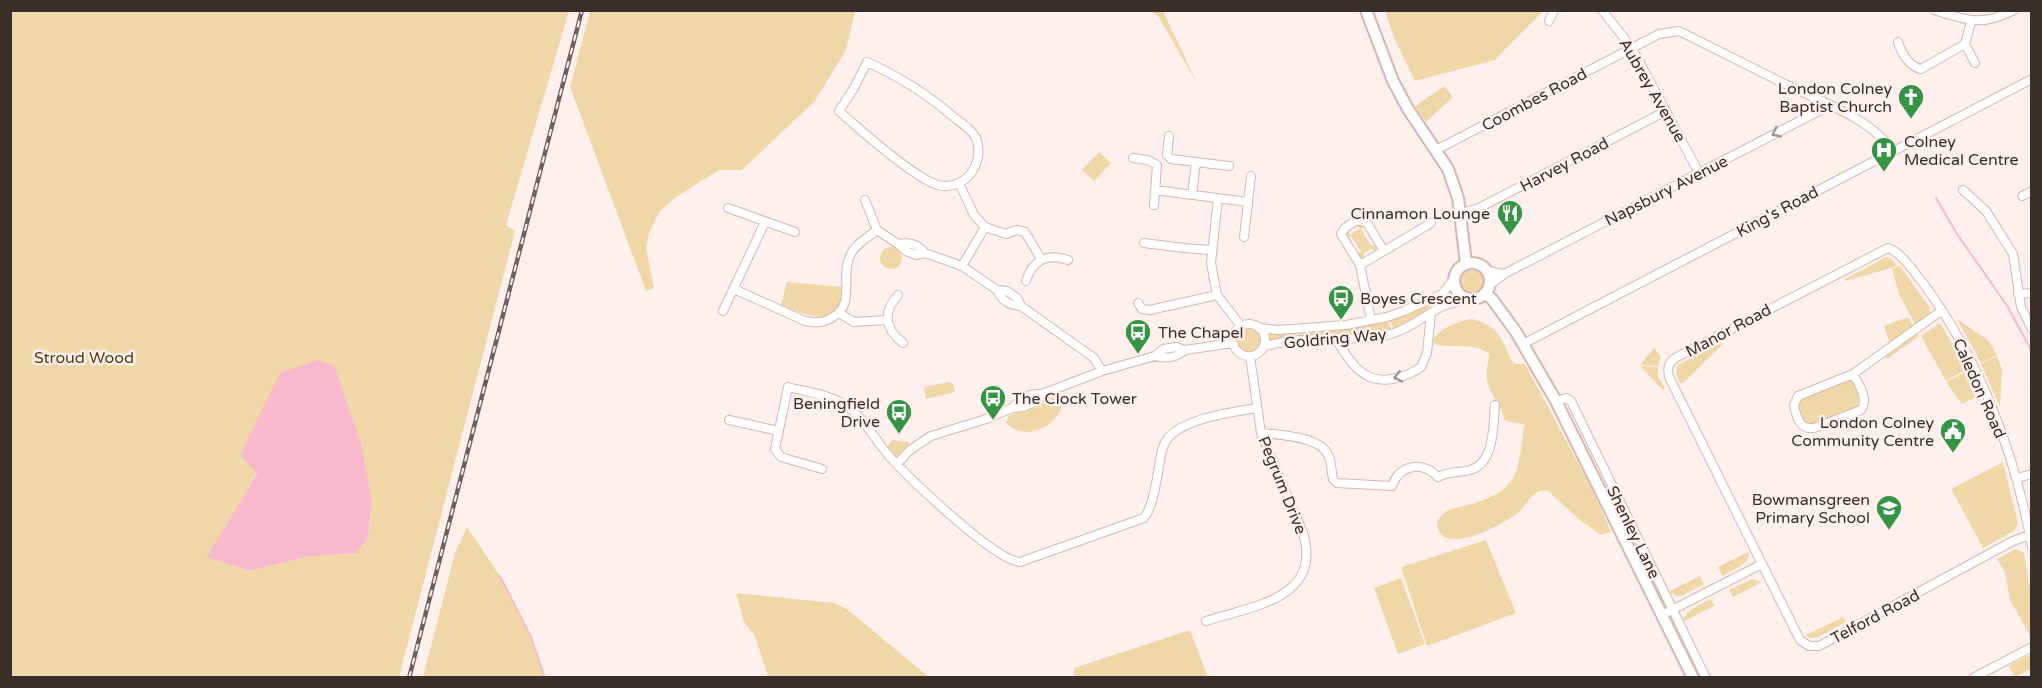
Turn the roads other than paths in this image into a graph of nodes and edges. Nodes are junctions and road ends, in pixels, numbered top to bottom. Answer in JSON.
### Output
{"nodes":[{"id":1,"x":1366,"y":10,"type":"edge"},
{"id":2,"x":1554,"y":10,"type":"edge"},
{"id":3,"x":1602,"y":10,"type":"edge"},
{"id":4,"x":1934,"y":10,"type":"edge"},
{"id":5,"x":2014,"y":10,"type":"edge"},
{"id":6,"x":1549,"y":21,"type":"dead end"},
{"id":7,"x":1971,"y":22,"type":"junction"},
{"id":8,"x":1898,"y":42,"type":"dead end"},
{"id":9,"x":1965,"y":44,"type":"junction"},
{"id":10,"x":1632,"y":48,"type":"junction"},
{"id":11,"x":1975,"y":63,"type":"dead end"},
{"id":12,"x":2031,"y":79,"type":"edge"},
{"id":13,"x":1825,"y":103,"type":"junction"},
{"id":14,"x":1666,"y":111,"type":"junction"},
{"id":15,"x":1169,"y":136,"type":"dead end"},
{"id":16,"x":1436,"y":150,"type":"junction"},
{"id":17,"x":1892,"y":151,"type":"junction"},
{"id":18,"x":1133,"y":158,"type":"dead end"},
{"id":19,"x":1196,"y":162,"type":"junction"},
{"id":20,"x":1229,"y":166,"type":"dead end"},
{"id":21,"x":1699,"y":172,"type":"junction"},
{"id":22,"x":1251,"y":176,"type":"dead end"},
{"id":23,"x":959,"y":183,"type":"junction"},
{"id":24,"x":1155,"y":190,"type":"junction"},
{"id":25,"x":1963,"y":190,"type":"dead end"},
{"id":26,"x":2031,"y":191,"type":"edge"},
{"id":27,"x":1192,"y":195,"type":"junction"},
{"id":28,"x":2022,"y":196,"type":"dead end"},
{"id":29,"x":1218,"y":198,"type":"junction"},
{"id":30,"x":865,"y":200,"type":"dead end"},
{"id":31,"x":1248,"y":202,"type":"junction"},
{"id":32,"x":1154,"y":205,"type":"dead end"},
{"id":33,"x":728,"y":208,"type":"dead end"},
{"id":34,"x":1460,"y":213,"type":"junction"},
{"id":35,"x":765,"y":222,"type":"junction"},
{"id":36,"x":1431,"y":222,"type":"dead end"},
{"id":37,"x":985,"y":227,"type":"junction"},
{"id":38,"x":877,"y":230,"type":"junction"},
{"id":39,"x":795,"y":232,"type":"dead end"},
{"id":40,"x":1244,"y":237,"type":"dead end"},
{"id":41,"x":1144,"y":243,"type":"dead end"},
{"id":42,"x":1890,"y":249,"type":"joint"},
{"id":43,"x":1211,"y":250,"type":"junction"},
{"id":44,"x":1384,"y":251,"type":"junction"},
{"id":45,"x":1041,"y":259,"type":"junction"},
{"id":46,"x":1068,"y":260,"type":"dead end"},
{"id":47,"x":1466,"y":263,"type":"junction"},
{"id":48,"x":1360,"y":266,"type":"junction"},
{"id":49,"x":962,"y":267,"type":"junction"},
{"id":50,"x":1488,"y":271,"type":"junction"},
{"id":51,"x":1504,"y":274,"type":"junction"},
{"id":52,"x":1454,"y":279,"type":"junction"},
{"id":53,"x":1026,"y":281,"type":"dead end"},
{"id":54,"x":734,"y":289,"type":"junction"},
{"id":55,"x":1487,"y":289,"type":"junction"},
{"id":56,"x":2031,"y":293,"type":"edge"},
{"id":57,"x":898,"y":294,"type":"dead end"},
{"id":58,"x":2018,"y":294,"type":"junction"},
{"id":59,"x":1217,"y":295,"type":"junction"},
{"id":60,"x":1470,"y":299,"type":"junction"},
{"id":61,"x":1138,"y":303,"type":"dead end"},
{"id":62,"x":1941,"y":310,"type":"junction"},
{"id":63,"x":723,"y":311,"type":"dead end"},
{"id":64,"x":839,"y":313,"type":"junction"},
{"id":65,"x":1431,"y":314,"type":"junction"},
{"id":66,"x":887,"y":320,"type":"junction"},
{"id":67,"x":1371,"y":321,"type":"junction"},
{"id":68,"x":1241,"y":326,"type":"junction"},
{"id":69,"x":1259,"y":328,"type":"junction"},
{"id":70,"x":2031,"y":329,"type":"edge"},
{"id":71,"x":1335,"y":338,"type":"junction"},
{"id":72,"x":1233,"y":343,"type":"junction"},
{"id":73,"x":903,"y":344,"type":"dead end"},
{"id":74,"x":1522,"y":344,"type":"junction"},
{"id":75,"x":1263,"y":347,"type":"junction"},
{"id":76,"x":1250,"y":356,"type":"junction"},
{"id":77,"x":1101,"y":371,"type":"junction"},
{"id":78,"x":1853,"y":374,"type":"junction"},
{"id":79,"x":1496,"y":405,"type":"dead end"},
{"id":80,"x":1257,"y":408,"type":"junction"},
{"id":81,"x":729,"y":420,"type":"dead end"},
{"id":82,"x":779,"y":431,"type":"junction"},
{"id":83,"x":1261,"y":433,"type":"junction"},
{"id":84,"x":897,"y":464,"type":"junction"},
{"id":85,"x":822,"y":469,"type":"dead end"},
{"id":86,"x":2031,"y":474,"type":"edge"},
{"id":87,"x":2017,"y":478,"type":"junction"},
{"id":88,"x":2029,"y":535,"type":"junction"},
{"id":89,"x":2031,"y":547,"type":"edge"},
{"id":90,"x":1762,"y":564,"type":"junction"},
{"id":91,"x":1667,"y":612,"type":"junction"},
{"id":92,"x":1206,"y":621,"type":"dead end"},
{"id":93,"x":2031,"y":647,"type":"edge"},
{"id":94,"x":1693,"y":678,"type":"edge"},
{"id":95,"x":1706,"y":678,"type":"edge"},
{"id":96,"x":1973,"y":678,"type":"edge"}],
"edges":[{"from":1,"to":16,"type":"main road"},
{"from":2,"to":6,"type":"street"},
{"from":3,"to":10,"type":"street","name":"Aubrey Avenue"},
{"from":4,"to":7,"type":"street"},
{"from":5,"to":7,"type":"street"},
{"from":7,"to":9,"type":"street"},
{"from":8,"to":9,"type":"street"},
{"from":9,"to":11,"type":"street"},
{"from":10,"to":13,"type":"street","name":"Coombes Road"},
{"from":10,"to":14,"type":"street","name":"Aubrey Avenue"},
{"from":10,"to":16,"type":"street","name":"Coombes Road"},
{"from":12,"to":17,"type":"street","name":"King's Road"},
{"from":13,"to":17,"type":"street","name":"Coombes Road"},
{"from":13,"to":21,"type":"street","name":"Napsbury Avenue","one_way":true},
{"from":14,"to":21,"type":"street","name":"Aubrey Avenue"},
{"from":14,"to":34,"type":"street","name":"Harvey Road"},
{"from":15,"to":19,"type":"street"},
{"from":16,"to":34,"type":"main road"},
{"from":17,"to":74,"type":"street","name":"King's Road"},
{"from":18,"to":24,"type":"street"},
{"from":19,"to":20,"type":"street"},
{"from":19,"to":27,"type":"street"},
{"from":21,"to":51,"type":"street","name":"Napsbury Avenue"},
{"from":22,"to":31,"type":"street"},
{"from":23,"to":23,"type":"street"},
{"from":23,"to":37,"type":"street"},
{"from":24,"to":27,"type":"street"},
{"from":24,"to":32,"type":"street"},
{"from":25,"to":58,"type":"street"},
{"from":26,"to":28,"type":"street"},
{"from":27,"to":29,"type":"street"},
{"from":29,"to":31,"type":"street"},
{"from":29,"to":43,"type":"street"},
{"from":30,"to":38,"type":"street"},
{"from":31,"to":40,"type":"street"},
{"from":33,"to":35,"type":"street"},
{"from":34,"to":47,"type":"main road"},
{"from":35,"to":39,"type":"street"},
{"from":35,"to":54,"type":"street"},
{"from":36,"to":44,"type":"street"},
{"from":37,"to":45,"type":"street"},
{"from":37,"to":49,"type":"street"},
{"from":38,"to":49,"type":"street"},
{"from":38,"to":64,"type":"street"},
{"from":41,"to":43,"type":"street"},
{"from":42,"to":62,"type":"street","name":"Caledon Road"},
{"from":42,"to":90,"type":"street","name":"Manor Road"},
{"from":43,"to":59,"type":"street"},
{"from":44,"to":48,"type":"street"},
{"from":44,"to":48,"type":"street"},
{"from":45,"to":46,"type":"street"},
{"from":45,"to":53,"type":"street"},
{"from":47,"to":50,"type":"main road"},
{"from":47,"to":52,"type":"main road"},
{"from":48,"to":67,"type":"street"},
{"from":49,"to":77,"type":"street"},
{"from":50,"to":51,"type":"street"},
{"from":50,"to":55,"type":"main road"},
{"from":51,"to":55,"type":"street","name":"Napsbury Avenue"},
{"from":52,"to":60,"type":"main road"},
{"from":52,"to":67,"type":"street","name":"Goldring Way"},
{"from":54,"to":63,"type":"street"},
{"from":54,"to":64,"type":"street"},
{"from":55,"to":60,"type":"main road"},
{"from":55,"to":74,"type":"main road","name":"Shenley Lane"},
{"from":56,"to":58,"type":"street"},
{"from":57,"to":66,"type":"street"},
{"from":58,"to":70,"type":"street"},
{"from":59,"to":61,"type":"street"},
{"from":59,"to":68,"type":"street"},
{"from":60,"to":65,"type":"street","name":"Goldring Way"},
{"from":62,"to":78,"type":"street"},
{"from":62,"to":87,"type":"street","name":"Caledon Road"},
{"from":64,"to":66,"type":"street"},
{"from":65,"to":71,"type":"street","name":"Goldring Way"},
{"from":65,"to":71,"type":"street","one_way":true},
{"from":66,"to":73,"type":"street"},
{"from":67,"to":69,"type":"street","name":"Goldring Way"},
{"from":68,"to":69,"type":"street"},
{"from":68,"to":72,"type":"street"},
{"from":69,"to":75,"type":"street"},
{"from":71,"to":75,"type":"street","name":"Goldring Way"},
{"from":72,"to":76,"type":"street"},
{"from":72,"to":77,"type":"street"},
{"from":74,"to":91,"type":"main road","name":"Shenley Lane"},
{"from":75,"to":76,"type":"street"},
{"from":76,"to":80,"type":"street","name":"Pegrum Drive"},
{"from":77,"to":84,"type":"street"},
{"from":78,"to":78,"type":"street"},
{"from":79,"to":83,"type":"street"},
{"from":80,"to":83,"type":"street","name":"Pegrum Drive"},
{"from":80,"to":84,"type":"street"},
{"from":81,"to":82,"type":"street"},
{"from":82,"to":84,"type":"street"},
{"from":82,"to":85,"type":"street"},
{"from":83,"to":92,"type":"street","name":"Pegrum Drive"},
{"from":86,"to":87,"type":"street"},
{"from":87,"to":88,"type":"street","name":"Caledon Road"},
{"from":88,"to":89,"type":"street","name":"Caledon Road"},
{"from":88,"to":90,"type":"street","name":"Telford Road"},
{"from":90,"to":91,"type":"street"},
{"from":91,"to":94,"type":"main road","name":"Shenley Lane"},
{"from":91,"to":95,"type":"street","name":"Shenley Lane"},
{"from":93,"to":96,"type":"street"}]}
